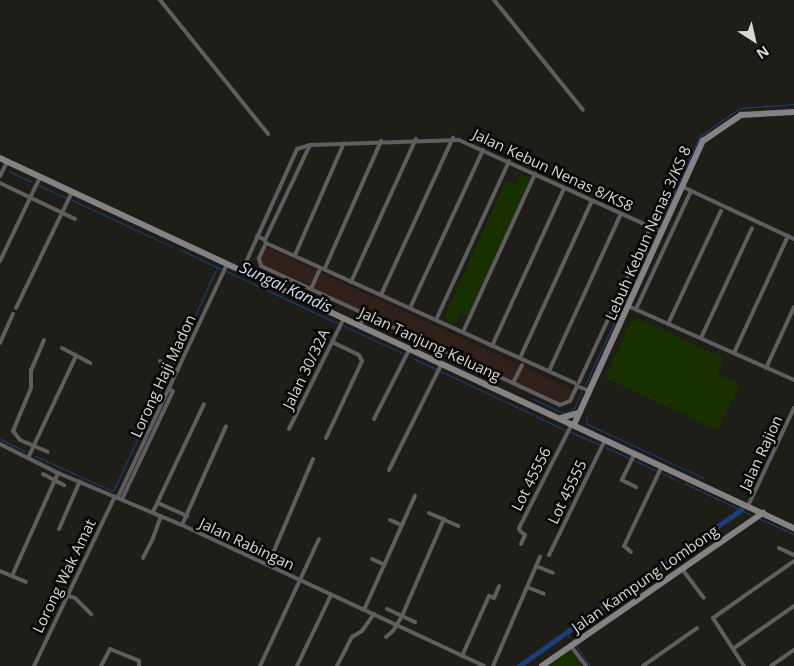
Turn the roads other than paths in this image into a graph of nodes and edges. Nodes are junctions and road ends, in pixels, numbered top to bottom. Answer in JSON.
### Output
{"nodes":[{"id":1,"x":160,"y":0,"type":"edge"},
{"id":2,"x":494,"y":0,"type":"edge"},
{"id":3,"x":583,"y":110,"type":"dead end"},
{"id":4,"x":794,"y":112,"type":"edge"},
{"id":5,"x":268,"y":134,"type":"dead end"},
{"id":6,"x":453,"y":138,"type":"junction"},
{"id":7,"x":416,"y":139,"type":"junction"},
{"id":8,"x":381,"y":142,"type":"junction"},
{"id":9,"x":344,"y":143,"type":"junction"},
{"id":10,"x":310,"y":145,"type":"junction"},
{"id":11,"x":483,"y":150,"type":"junction"},
{"id":12,"x":0,"y":158,"type":"edge"},
{"id":13,"x":508,"y":161,"type":"junction"},
{"id":14,"x":7,"y":162,"type":"junction"},
{"id":15,"x":535,"y":174,"type":"junction"},
{"id":16,"x":0,"y":176,"type":"edge"},
{"id":17,"x":40,"y":177,"type":"junction"},
{"id":18,"x":0,"y":183,"type":"edge"},
{"id":19,"x":683,"y":187,"type":"junction"},
{"id":20,"x":564,"y":188,"type":"junction"},
{"id":21,"x":691,"y":191,"type":"junction"},
{"id":22,"x":72,"y":192,"type":"junction"},
{"id":23,"x":31,"y":197,"type":"junction"},
{"id":24,"x":592,"y":202,"type":"junction"},
{"id":25,"x":721,"y":211,"type":"dead end"},
{"id":26,"x":62,"y":213,"type":"junction"},
{"id":27,"x":621,"y":214,"type":"junction"},
{"id":28,"x":75,"y":219,"type":"dead end"},
{"id":29,"x":651,"y":227,"type":"junction"},
{"id":30,"x":752,"y":228,"type":"dead end"},
{"id":31,"x":662,"y":232,"type":"junction"},
{"id":32,"x":257,"y":236,"type":"junction"},
{"id":33,"x":788,"y":236,"type":"junction"},
{"id":34,"x":794,"y":239,"type":"edge"},
{"id":35,"x":265,"y":243,"type":"junction"},
{"id":36,"x":295,"y":255,"type":"junction"},
{"id":37,"x":0,"y":261,"type":"edge"},
{"id":38,"x":227,"y":264,"type":"junction"},
{"id":39,"x":325,"y":268,"type":"junction"},
{"id":40,"x":242,"y":271,"type":"junction"},
{"id":41,"x":319,"y":271,"type":"dead end"},
{"id":42,"x":351,"y":282,"type":"junction"},
{"id":43,"x":311,"y":289,"type":"junction"},
{"id":44,"x":381,"y":295,"type":"junction"},
{"id":45,"x":628,"y":306,"type":"junction"},
{"id":46,"x":794,"y":307,"type":"edge"},
{"id":47,"x":16,"y":308,"type":"dead end"},
{"id":48,"x":410,"y":308,"type":"junction"},
{"id":49,"x":636,"y":309,"type":"junction"},
{"id":50,"x":13,"y":314,"type":"dead end"},
{"id":51,"x":365,"y":314,"type":"junction"},
{"id":52,"x":344,"y":318,"type":"junction"},
{"id":53,"x":436,"y":320,"type":"junction"},
{"id":54,"x":668,"y":324,"type":"junction"},
{"id":55,"x":0,"y":325,"type":"edge"},
{"id":56,"x":360,"y":326,"type":"junction"},
{"id":57,"x":7,"y":327,"type":"junction"},
{"id":58,"x":463,"y":332,"type":"junction"},
{"id":59,"x":701,"y":338,"type":"junction"},
{"id":60,"x":44,"y":340,"type":"dead end"},
{"id":61,"x":0,"y":342,"type":"edge"},
{"id":62,"x":332,"y":342,"type":"junction"},
{"id":63,"x":492,"y":346,"type":"junction"},
{"id":64,"x":62,"y":348,"type":"dead end"},
{"id":65,"x":410,"y":348,"type":"junction"},
{"id":66,"x":734,"y":353,"type":"junction"},
{"id":67,"x":76,"y":356,"type":"junction"},
{"id":68,"x":520,"y":358,"type":"junction"},
{"id":69,"x":160,"y":361,"type":"dead end"},
{"id":70,"x":90,"y":362,"type":"dead end"},
{"id":71,"x":442,"y":363,"type":"junction"},
{"id":72,"x":522,"y":365,"type":"dead end"},
{"id":73,"x":766,"y":368,"type":"junction"},
{"id":74,"x":178,"y":370,"type":"junction"},
{"id":75,"x":549,"y":371,"type":"junction"},
{"id":76,"x":794,"y":380,"type":"edge"},
{"id":77,"x":513,"y":383,"type":"junction"},
{"id":78,"x":577,"y":384,"type":"junction"},
{"id":79,"x":590,"y":391,"type":"junction"},
{"id":80,"x":204,"y":404,"type":"dead end"},
{"id":81,"x":794,"y":408,"type":"edge"},
{"id":82,"x":579,"y":414,"type":"junction"},
{"id":83,"x":558,"y":418,"type":"junction"},
{"id":84,"x":374,"y":419,"type":"dead end"},
{"id":85,"x":573,"y":424,"type":"junction"},
{"id":86,"x":226,"y":426,"type":"dead end"},
{"id":87,"x":289,"y":429,"type":"dead end"},
{"id":88,"x":591,"y":433,"type":"junction"},
{"id":89,"x":326,"y":438,"type":"dead end"},
{"id":90,"x":605,"y":440,"type":"junction"},
{"id":91,"x":0,"y":444,"type":"edge"},
{"id":92,"x":34,"y":446,"type":"junction"},
{"id":93,"x":48,"y":452,"type":"dead end"},
{"id":94,"x":28,"y":458,"type":"junction"},
{"id":95,"x":632,"y":458,"type":"junction"},
{"id":96,"x":313,"y":459,"type":"dead end"},
{"id":97,"x":662,"y":467,"type":"junction"},
{"id":98,"x":388,"y":470,"type":"dead end"},
{"id":99,"x":58,"y":473,"type":"junction"},
{"id":100,"x":42,"y":474,"type":"dead end"},
{"id":101,"x":55,"y":480,"type":"junction"},
{"id":102,"x":80,"y":482,"type":"junction"},
{"id":103,"x":64,"y":485,"type":"dead end"},
{"id":104,"x":636,"y":487,"type":"dead end"},
{"id":105,"x":415,"y":496,"type":"dead end"},
{"id":106,"x":119,"y":498,"type":"junction"},
{"id":107,"x":158,"y":503,"type":"junction"},
{"id":108,"x":748,"y":506,"type":"junction"},
{"id":109,"x":153,"y":512,"type":"junction"},
{"id":110,"x":429,"y":513,"type":"dead end"},
{"id":111,"x":763,"y":513,"type":"junction"},
{"id":112,"x":161,"y":516,"type":"junction"},
{"id":113,"x":187,"y":516,"type":"junction"},
{"id":114,"x":390,"y":520,"type":"dead end"},
{"id":115,"x":444,"y":520,"type":"junction"},
{"id":116,"x":182,"y":525,"type":"junction"},
{"id":117,"x":402,"y":525,"type":"junction"},
{"id":118,"x":458,"y":526,"type":"dead end"},
{"id":119,"x":794,"y":527,"type":"edge"},
{"id":120,"x":59,"y":528,"type":"dead end"},
{"id":121,"x":319,"y":539,"type":"dead end"},
{"id":122,"x":522,"y":544,"type":"dead end"},
{"id":123,"x":779,"y":548,"type":"dead end"},
{"id":124,"x":259,"y":550,"type":"dead end"},
{"id":125,"x":631,"y":552,"type":"dead end"},
{"id":126,"x":549,"y":555,"type":"dead end"},
{"id":127,"x":794,"y":555,"type":"edge"},
{"id":128,"x":271,"y":556,"type":"junction"},
{"id":129,"x":540,"y":557,"type":"dead end"},
{"id":130,"x":143,"y":558,"type":"dead end"},
{"id":131,"x":372,"y":559,"type":"dead end"},
{"id":132,"x":794,"y":561,"type":"edge"},
{"id":133,"x":285,"y":562,"type":"dead end"},
{"id":134,"x":268,"y":565,"type":"junction"},
{"id":135,"x":384,"y":565,"type":"junction"},
{"id":136,"x":536,"y":566,"type":"junction"},
{"id":137,"x":682,"y":569,"type":"junction"},
{"id":138,"x":0,"y":571,"type":"edge"},
{"id":139,"x":553,"y":572,"type":"dead end"},
{"id":140,"x":12,"y":576,"type":"junction"},
{"id":141,"x":300,"y":581,"type":"junction"},
{"id":142,"x":26,"y":582,"type":"dead end"},
{"id":143,"x":499,"y":586,"type":"dead end"},
{"id":144,"x":527,"y":587,"type":"junction"},
{"id":145,"x":544,"y":594,"type":"dead end"},
{"id":146,"x":331,"y":595,"type":"junction"},
{"id":147,"x":69,"y":596,"type":"junction"},
{"id":148,"x":704,"y":598,"type":"dead end"},
{"id":149,"x":794,"y":606,"type":"edge"},
{"id":150,"x":387,"y":609,"type":"dead end"},
{"id":151,"x":364,"y":610,"type":"junction"},
{"id":152,"x":92,"y":614,"type":"dead end"},
{"id":153,"x":374,"y":614,"type":"junction"},
{"id":154,"x":402,"y":616,"type":"junction"},
{"id":155,"x":415,"y":622,"type":"dead end"},
{"id":156,"x":398,"y":625,"type":"junction"},
{"id":157,"x":697,"y":628,"type":"dead end"},
{"id":158,"x":386,"y":637,"type":"dead end"},
{"id":159,"x":571,"y":646,"type":"junction"},
{"id":160,"x":734,"y":648,"type":"junction"},
{"id":161,"x":794,"y":650,"type":"edge"},
{"id":162,"x":463,"y":654,"type":"junction"},
{"id":163,"x":34,"y":666,"type":"edge"},
{"id":164,"x":101,"y":666,"type":"edge"},
{"id":165,"x":139,"y":666,"type":"edge"},
{"id":166,"x":260,"y":666,"type":"edge"},
{"id":167,"x":297,"y":666,"type":"edge"},
{"id":168,"x":337,"y":666,"type":"edge"},
{"id":169,"x":484,"y":666,"type":"edge"},
{"id":170,"x":493,"y":666,"type":"edge"},
{"id":171,"x":542,"y":666,"type":"edge"},
{"id":172,"x":586,"y":666,"type":"edge"},
{"id":173,"x":643,"y":666,"type":"edge"},
{"id":174,"x":744,"y":666,"type":"edge"},
{"id":175,"x":771,"y":666,"type":"edge"}],
"edges":[{"from":1,"to":5,"type":"street"},
{"from":2,"to":3,"type":"street"},
{"from":4,"to":19,"type":"main road","name":"Lebuh Kebun Nenas 3/KS 8"},
{"from":6,"to":7,"type":"street","name":"Jalan Kebun Nenas 8/KS8"},
{"from":6,"to":11,"type":"street","name":"Jalan Kebun Nenas 8/KS8"},
{"from":6,"to":44,"type":"street"},
{"from":7,"to":8,"type":"street","name":"Jalan Kebun Nenas 8/KS8"},
{"from":7,"to":42,"type":"street"},
{"from":8,"to":9,"type":"street","name":"Jalan Kebun Nenas 8/KS8"},
{"from":8,"to":39,"type":"street"},
{"from":9,"to":10,"type":"street","name":"Jalan Kebun Nenas 8/KS8"},
{"from":9,"to":36,"type":"street"},
{"from":10,"to":32,"type":"street"},
{"from":10,"to":35,"type":"street"},
{"from":11,"to":13,"type":"street","name":"Jalan Kebun Nenas 8/KS8"},
{"from":11,"to":48,"type":"street"},
{"from":12,"to":14,"type":"main road","name":"Jalan Tanjung Keluang"},
{"from":13,"to":15,"type":"street","name":"Jalan Kebun Nenas 8/KS8"},
{"from":13,"to":53,"type":"street"},
{"from":14,"to":16,"type":"street"},
{"from":14,"to":17,"type":"main road","name":"Jalan Tanjung Keluang"},
{"from":15,"to":20,"type":"street","name":"Jalan Kebun Nenas 8/KS8"},
{"from":15,"to":58,"type":"street"},
{"from":17,"to":22,"type":"main road","name":"Jalan Tanjung Keluang"},
{"from":17,"to":23,"type":"street"},
{"from":18,"to":23,"type":"street"},
{"from":19,"to":21,"type":"street"},
{"from":19,"to":31,"type":"main road","name":"Lebuh Kebun Nenas 3/KS 8"},
{"from":20,"to":24,"type":"street","name":"Jalan Kebun Nenas 8/KS8"},
{"from":20,"to":63,"type":"street"},
{"from":21,"to":33,"type":"street"},
{"from":21,"to":49,"type":"street"},
{"from":22,"to":26,"type":"street"},
{"from":22,"to":38,"type":"main road","name":"Jalan Tanjung Keluang"},
{"from":23,"to":26,"type":"street"},
{"from":23,"to":37,"type":"street"},
{"from":24,"to":27,"type":"street","name":"Jalan Kebun Nenas 8/KS8"},
{"from":24,"to":68,"type":"street"},
{"from":25,"to":54,"type":"street"},
{"from":26,"to":28,"type":"street"},
{"from":26,"to":47,"type":"street"},
{"from":27,"to":29,"type":"street","name":"Jalan Kebun Nenas 8/KS8"},
{"from":27,"to":75,"type":"street"},
{"from":29,"to":31,"type":"street","name":"Jalan Kebun Nenas 8/KS8"},
{"from":29,"to":78,"type":"street"},
{"from":30,"to":59,"type":"street"},
{"from":31,"to":45,"type":"main road","name":"Lebuh Kebun Nenas 3/KS 8"},
{"from":32,"to":35,"type":"street"},
{"from":32,"to":40,"type":"street"},
{"from":33,"to":34,"type":"street"},
{"from":33,"to":66,"type":"street"},
{"from":35,"to":36,"type":"street"},
{"from":35,"to":43,"type":"street"},
{"from":36,"to":39,"type":"street"},
{"from":38,"to":40,"type":"main road","name":"Jalan Tanjung Keluang"},
{"from":38,"to":74,"type":"street","name":"Lorong Haji Madon"},
{"from":39,"to":42,"type":"street"},
{"from":40,"to":52,"type":"main road","name":"Jalan Tanjung Keluang"},
{"from":41,"to":43,"type":"street"},
{"from":42,"to":44,"type":"street"},
{"from":43,"to":51,"type":"street"},
{"from":44,"to":48,"type":"street"},
{"from":45,"to":49,"type":"street"},
{"from":45,"to":79,"type":"main road","name":"Lebuh Kebun Nenas 3/KS 8"},
{"from":46,"to":73,"type":"street"},
{"from":48,"to":53,"type":"street"},
{"from":49,"to":54,"type":"street"},
{"from":50,"to":57,"type":"street"},
{"from":51,"to":56,"type":"street"},
{"from":51,"to":77,"type":"street"},
{"from":52,"to":56,"type":"main road","name":"Jalan Tanjung Keluang"},
{"from":52,"to":62,"type":"street","name":"Jalan 30/32A"},
{"from":53,"to":58,"type":"street"},
{"from":54,"to":59,"type":"street"},
{"from":55,"to":57,"type":"street"},
{"from":56,"to":65,"type":"main road","name":"Jalan Tanjung Keluang"},
{"from":57,"to":61,"type":"street"},
{"from":58,"to":63,"type":"street"},
{"from":59,"to":66,"type":"street"},
{"from":60,"to":92,"type":"street"},
{"from":62,"to":87,"type":"street","name":"Jalan 30/32A"},
{"from":62,"to":89,"type":"street"},
{"from":63,"to":68,"type":"street"},
{"from":64,"to":67,"type":"street"},
{"from":65,"to":71,"type":"main road","name":"Jalan Tanjung Keluang"},
{"from":65,"to":84,"type":"street"},
{"from":66,"to":73,"type":"street"},
{"from":67,"to":70,"type":"street"},
{"from":67,"to":92,"type":"street"},
{"from":68,"to":75,"type":"street"},
{"from":69,"to":74,"type":"street"},
{"from":71,"to":83,"type":"main road","name":"Jalan Tanjung Keluang"},
{"from":71,"to":98,"type":"street"},
{"from":72,"to":77,"type":"street"},
{"from":73,"to":76,"type":"street"},
{"from":74,"to":106,"type":"street","name":"Lorong Haji Madon"},
{"from":75,"to":78,"type":"street"},
{"from":77,"to":78,"type":"street"},
{"from":78,"to":79,"type":"street"},
{"from":79,"to":82,"type":"main road","name":"Lebuh Kebun Nenas 3/KS 8"},
{"from":80,"to":107,"type":"street"},
{"from":81,"to":108,"type":"street","name":"Jalan Rajion"},
{"from":82,"to":83,"type":"main road"},
{"from":82,"to":85,"type":"main road","name":"Lebuh Kebun Nenas 3/KS 8"},
{"from":82,"to":88,"type":"main road"},
{"from":83,"to":85,"type":"main road","name":"Jalan Tanjung Keluang"},
{"from":85,"to":88,"type":"main road","name":"Jalan Tanjung Keluang"},
{"from":85,"to":122,"type":"street","name":"Lot 45556"},
{"from":86,"to":113,"type":"street"},
{"from":88,"to":90,"type":"main road","name":"Jalan Tanjung Keluang"},
{"from":90,"to":95,"type":"main road","name":"Jalan Tanjung Keluang"},
{"from":90,"to":126,"type":"street","name":"Lot 45555"},
{"from":91,"to":94,"type":"street","name":"Jalan Rabingan"},
{"from":92,"to":93,"type":"street"},
{"from":92,"to":94,"type":"street"},
{"from":94,"to":99,"type":"street","name":"Jalan Rabingan"},
{"from":95,"to":97,"type":"main road","name":"Jalan Tanjung Keluang"},
{"from":95,"to":104,"type":"street"},
{"from":96,"to":128,"type":"street"},
{"from":97,"to":108,"type":"main road","name":"Jalan Tanjung Keluang"},
{"from":97,"to":125,"type":"street"},
{"from":99,"to":101,"type":"street"},
{"from":99,"to":102,"type":"street","name":"Jalan Rabingan"},
{"from":100,"to":101,"type":"street"},
{"from":101,"to":103,"type":"street"},
{"from":101,"to":140,"type":"street"},
{"from":102,"to":106,"type":"street","name":"Jalan Rabingan"},
{"from":102,"to":120,"type":"street"},
{"from":105,"to":117,"type":"street"},
{"from":106,"to":109,"type":"street","name":"Jalan Rabingan"},
{"from":106,"to":147,"type":"street","name":"Lorong Wak Amat"},
{"from":107,"to":109,"type":"street"},
{"from":107,"to":113,"type":"street"},
{"from":108,"to":111,"type":"main road","name":"Jalan Tanjung Keluang"},
{"from":109,"to":112,"type":"street","name":"Jalan Rabingan"},
{"from":110,"to":115,"type":"street"},
{"from":111,"to":119,"type":"main road","name":"Jalan Tanjung Keluang"},
{"from":111,"to":137,"type":"main road","name":"Jalan Kampung Lombong"},
{"from":112,"to":116,"type":"street","name":"Jalan Rabingan"},
{"from":112,"to":130,"type":"street"},
{"from":113,"to":116,"type":"street"},
{"from":114,"to":117,"type":"street"},
{"from":115,"to":118,"type":"street"},
{"from":115,"to":154,"type":"street"},
{"from":116,"to":134,"type":"street","name":"Jalan Rabingan"},
{"from":117,"to":135,"type":"street"},
{"from":121,"to":141,"type":"street"},
{"from":123,"to":127,"type":"street"},
{"from":124,"to":128,"type":"street"},
{"from":128,"to":133,"type":"street"},
{"from":128,"to":134,"type":"street"},
{"from":129,"to":136,"type":"street"},
{"from":131,"to":135,"type":"street"},
{"from":132,"to":160,"type":"street"},
{"from":134,"to":141,"type":"street","name":"Jalan Rabingan"},
{"from":135,"to":151,"type":"street"},
{"from":136,"to":139,"type":"street"},
{"from":136,"to":144,"type":"street"},
{"from":137,"to":148,"type":"street"},
{"from":137,"to":159,"type":"main road","name":"Jalan Kampung Lombong"},
{"from":138,"to":140,"type":"street"},
{"from":140,"to":142,"type":"street"},
{"from":141,"to":146,"type":"street","name":"Jalan Rabingan"},
{"from":141,"to":166,"type":"street"},
{"from":143,"to":162,"type":"street"},
{"from":144,"to":145,"type":"street"},
{"from":144,"to":170,"type":"street"},
{"from":146,"to":151,"type":"street","name":"Jalan Rabingan"},
{"from":146,"to":167,"type":"street"},
{"from":147,"to":152,"type":"street"},
{"from":147,"to":163,"type":"street","name":"Lorong Wak Amat"},
{"from":149,"to":160,"type":"street"},
{"from":150,"to":154,"type":"street"},
{"from":151,"to":153,"type":"street","name":"Jalan Rabingan"},
{"from":153,"to":156,"type":"street","name":"Jalan Rabingan"},
{"from":153,"to":168,"type":"street"},
{"from":154,"to":155,"type":"street"},
{"from":154,"to":156,"type":"street"},
{"from":156,"to":158,"type":"street"},
{"from":156,"to":162,"type":"street","name":"Jalan Rabingan"},
{"from":157,"to":173,"type":"street"},
{"from":159,"to":171,"type":"main road","name":"Jalan Kampung Lombong"},
{"from":159,"to":172,"type":"street"},
{"from":160,"to":174,"type":"street"},
{"from":161,"to":175,"type":"street"},
{"from":162,"to":169,"type":"street","name":"Jalan Rabingan"},
{"from":164,"to":165,"type":"street"}]}
